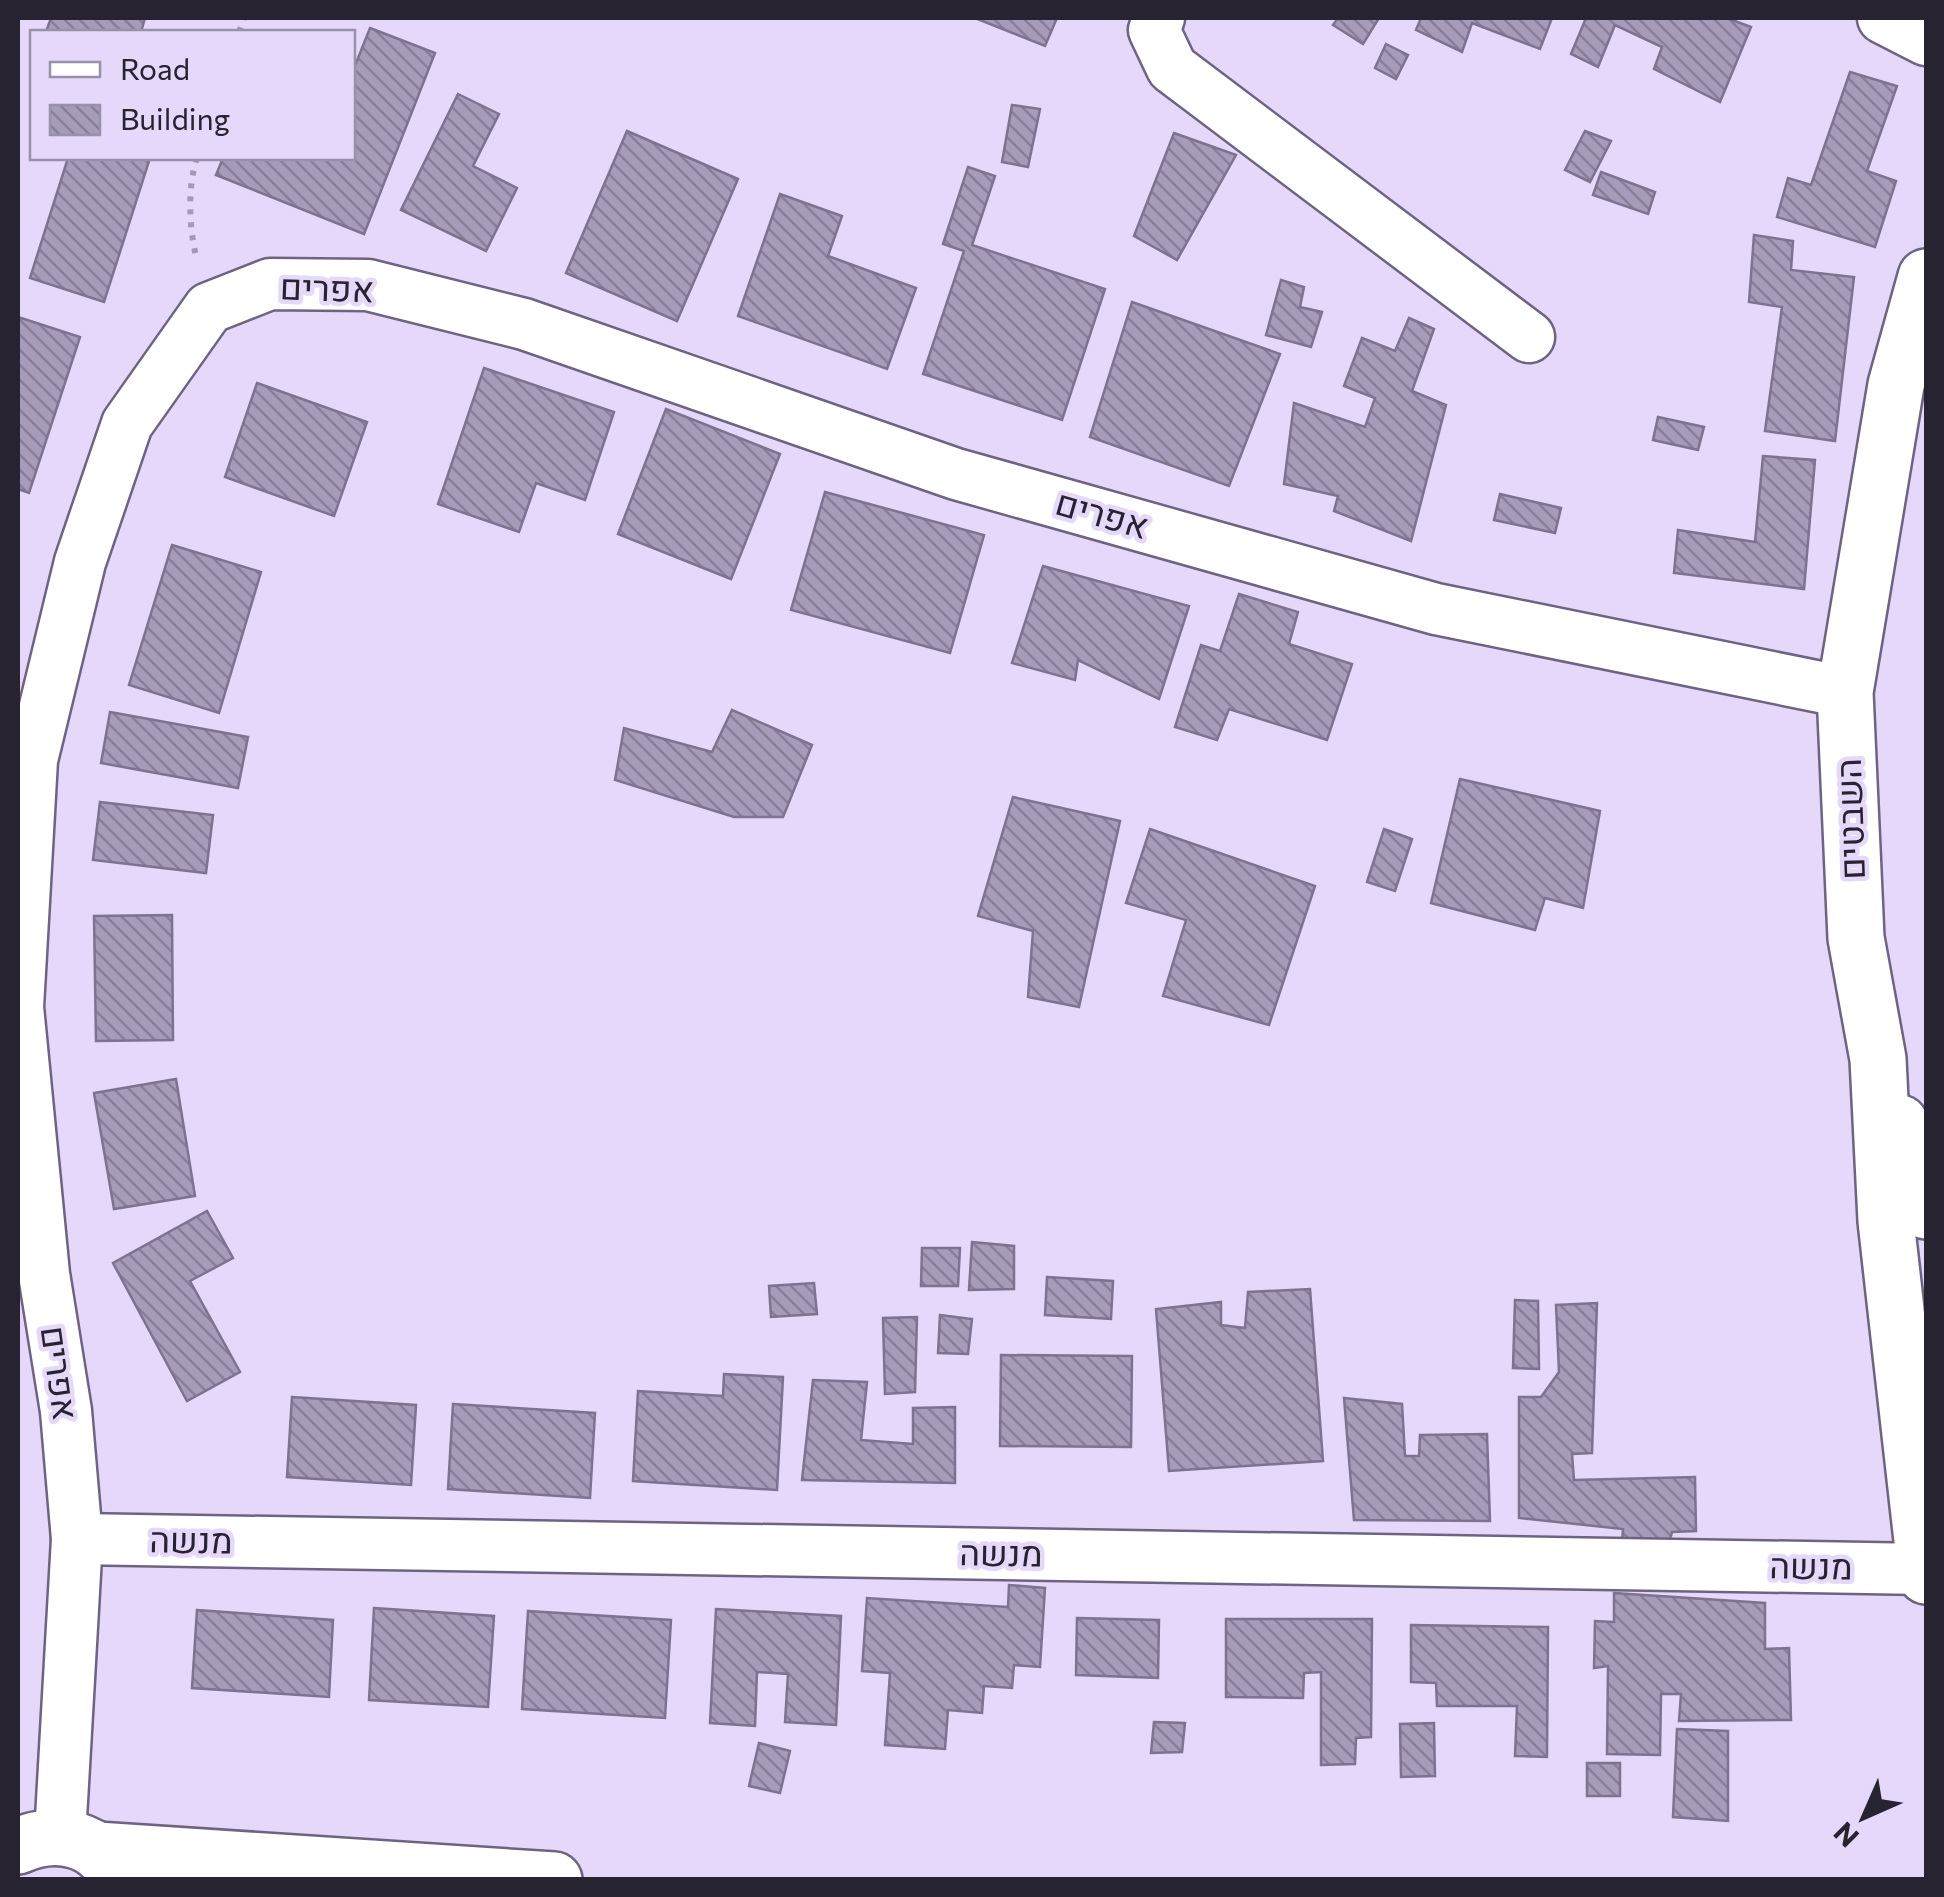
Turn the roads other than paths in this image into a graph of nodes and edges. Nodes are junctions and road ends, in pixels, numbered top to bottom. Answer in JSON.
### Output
{"nodes":[{"id":1,"x":1159,"y":18,"type":"edge"},
{"id":2,"x":1884,"y":18,"type":"edge"},
{"id":3,"x":1926,"y":40,"type":"edge"},
{"id":4,"x":1926,"y":277,"type":"edge"},
{"id":5,"x":1529,"y":337,"type":"dead end"},
{"id":6,"x":1845,"y":692,"type":"junction"},
{"id":7,"x":1878,"y":1059,"type":"junction"},
{"id":8,"x":1925,"y":1202,"type":"edge"},
{"id":9,"x":1918,"y":1363,"type":"edge"},
{"id":10,"x":77,"y":1540,"type":"junction"},
{"id":11,"x":1926,"y":1572,"type":"edge"},
{"id":12,"x":73,"y":1853,"type":"edge"},
{"id":13,"x":554,"y":1880,"type":"edge"}],
"edges":[{"from":1,"to":5,"type":"street"},
{"from":2,"to":3,"type":"street"},
{"from":4,"to":6,"type":"street","name":"השבטים"},
{"from":6,"to":7,"type":"street","name":"השבטים"},
{"from":6,"to":10,"type":"street","name":"אפרים"},
{"from":7,"to":8,"type":"street"},
{"from":7,"to":9,"type":"street","name":"השבטים"},
{"from":9,"to":11,"type":"street","name":"השבטים"},
{"from":10,"to":11,"type":"street","name":"מנשה"},
{"from":10,"to":12,"type":"street","name":"אפרים"},
{"from":12,"to":13,"type":"street"}]}
